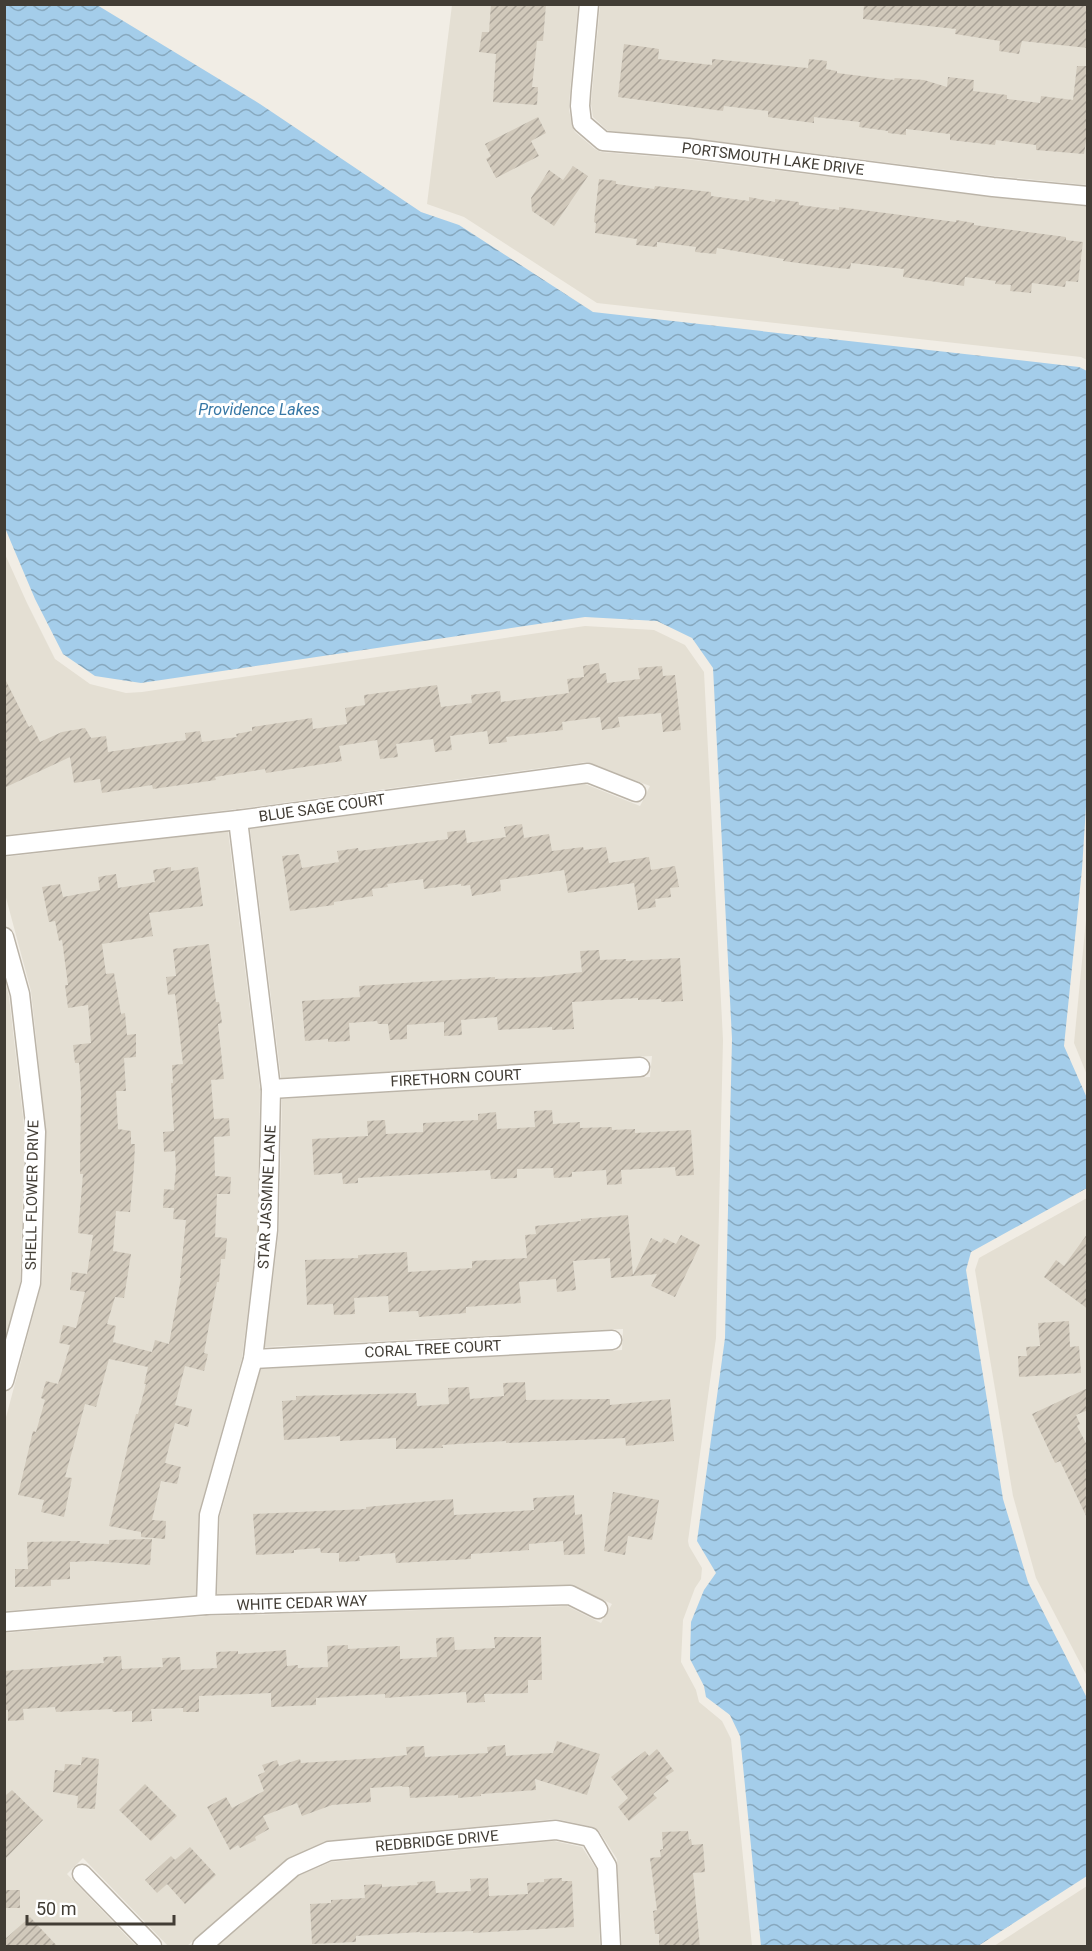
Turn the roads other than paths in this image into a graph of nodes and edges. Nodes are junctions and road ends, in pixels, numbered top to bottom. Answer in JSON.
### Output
{"nodes":[{"id":1,"x":589,"y":4,"type":"edge"},
{"id":2,"x":1088,"y":196,"type":"edge"},
{"id":3,"x":636,"y":792,"type":"dead end"},
{"id":4,"x":238,"y":820,"type":"junction"},
{"id":5,"x":4,"y":846,"type":"edge"},
{"id":6,"x":4,"y":937,"type":"edge"},
{"id":7,"x":640,"y":1067,"type":"dead end"},
{"id":8,"x":271,"y":1089,"type":"junction"},
{"id":9,"x":612,"y":1340,"type":"dead end"},
{"id":10,"x":253,"y":1359,"type":"junction"},
{"id":11,"x":4,"y":1381,"type":"edge"},
{"id":12,"x":206,"y":1605,"type":"junction"},
{"id":13,"x":598,"y":1609,"type":"dead end"},
{"id":14,"x":4,"y":1622,"type":"edge"},
{"id":15,"x":82,"y":1874,"type":"dead end"},
{"id":16,"x":152,"y":1947,"type":"edge"},
{"id":17,"x":202,"y":1947,"type":"edge"},
{"id":18,"x":611,"y":1947,"type":"edge"}],
"edges":[{"from":1,"to":2,"type":"street","name":"PORTSMOUTH LAKE DRIVE"},
{"from":3,"to":4,"type":"street","name":"BLUE SAGE COURT"},
{"from":4,"to":5,"type":"street","name":"BLUE SAGE COURT"},
{"from":4,"to":8,"type":"street","name":"STAR JASMINE LANE"},
{"from":6,"to":11,"type":"street","name":"SHELL FLOWER DRIVE"},
{"from":7,"to":8,"type":"street","name":"FIRETHORN COURT"},
{"from":8,"to":10,"type":"street","name":"STAR JASMINE LANE"},
{"from":9,"to":10,"type":"street","name":"CORAL TREE COURT"},
{"from":10,"to":12,"type":"street","name":"STAR JASMINE LANE"},
{"from":12,"to":13,"type":"street","name":"WHITE CEDAR WAY"},
{"from":12,"to":14,"type":"street","name":"WHITE CEDAR WAY"},
{"from":15,"to":16,"type":"street"},
{"from":17,"to":18,"type":"street","name":"REDBRIDGE DRIVE"}]}
